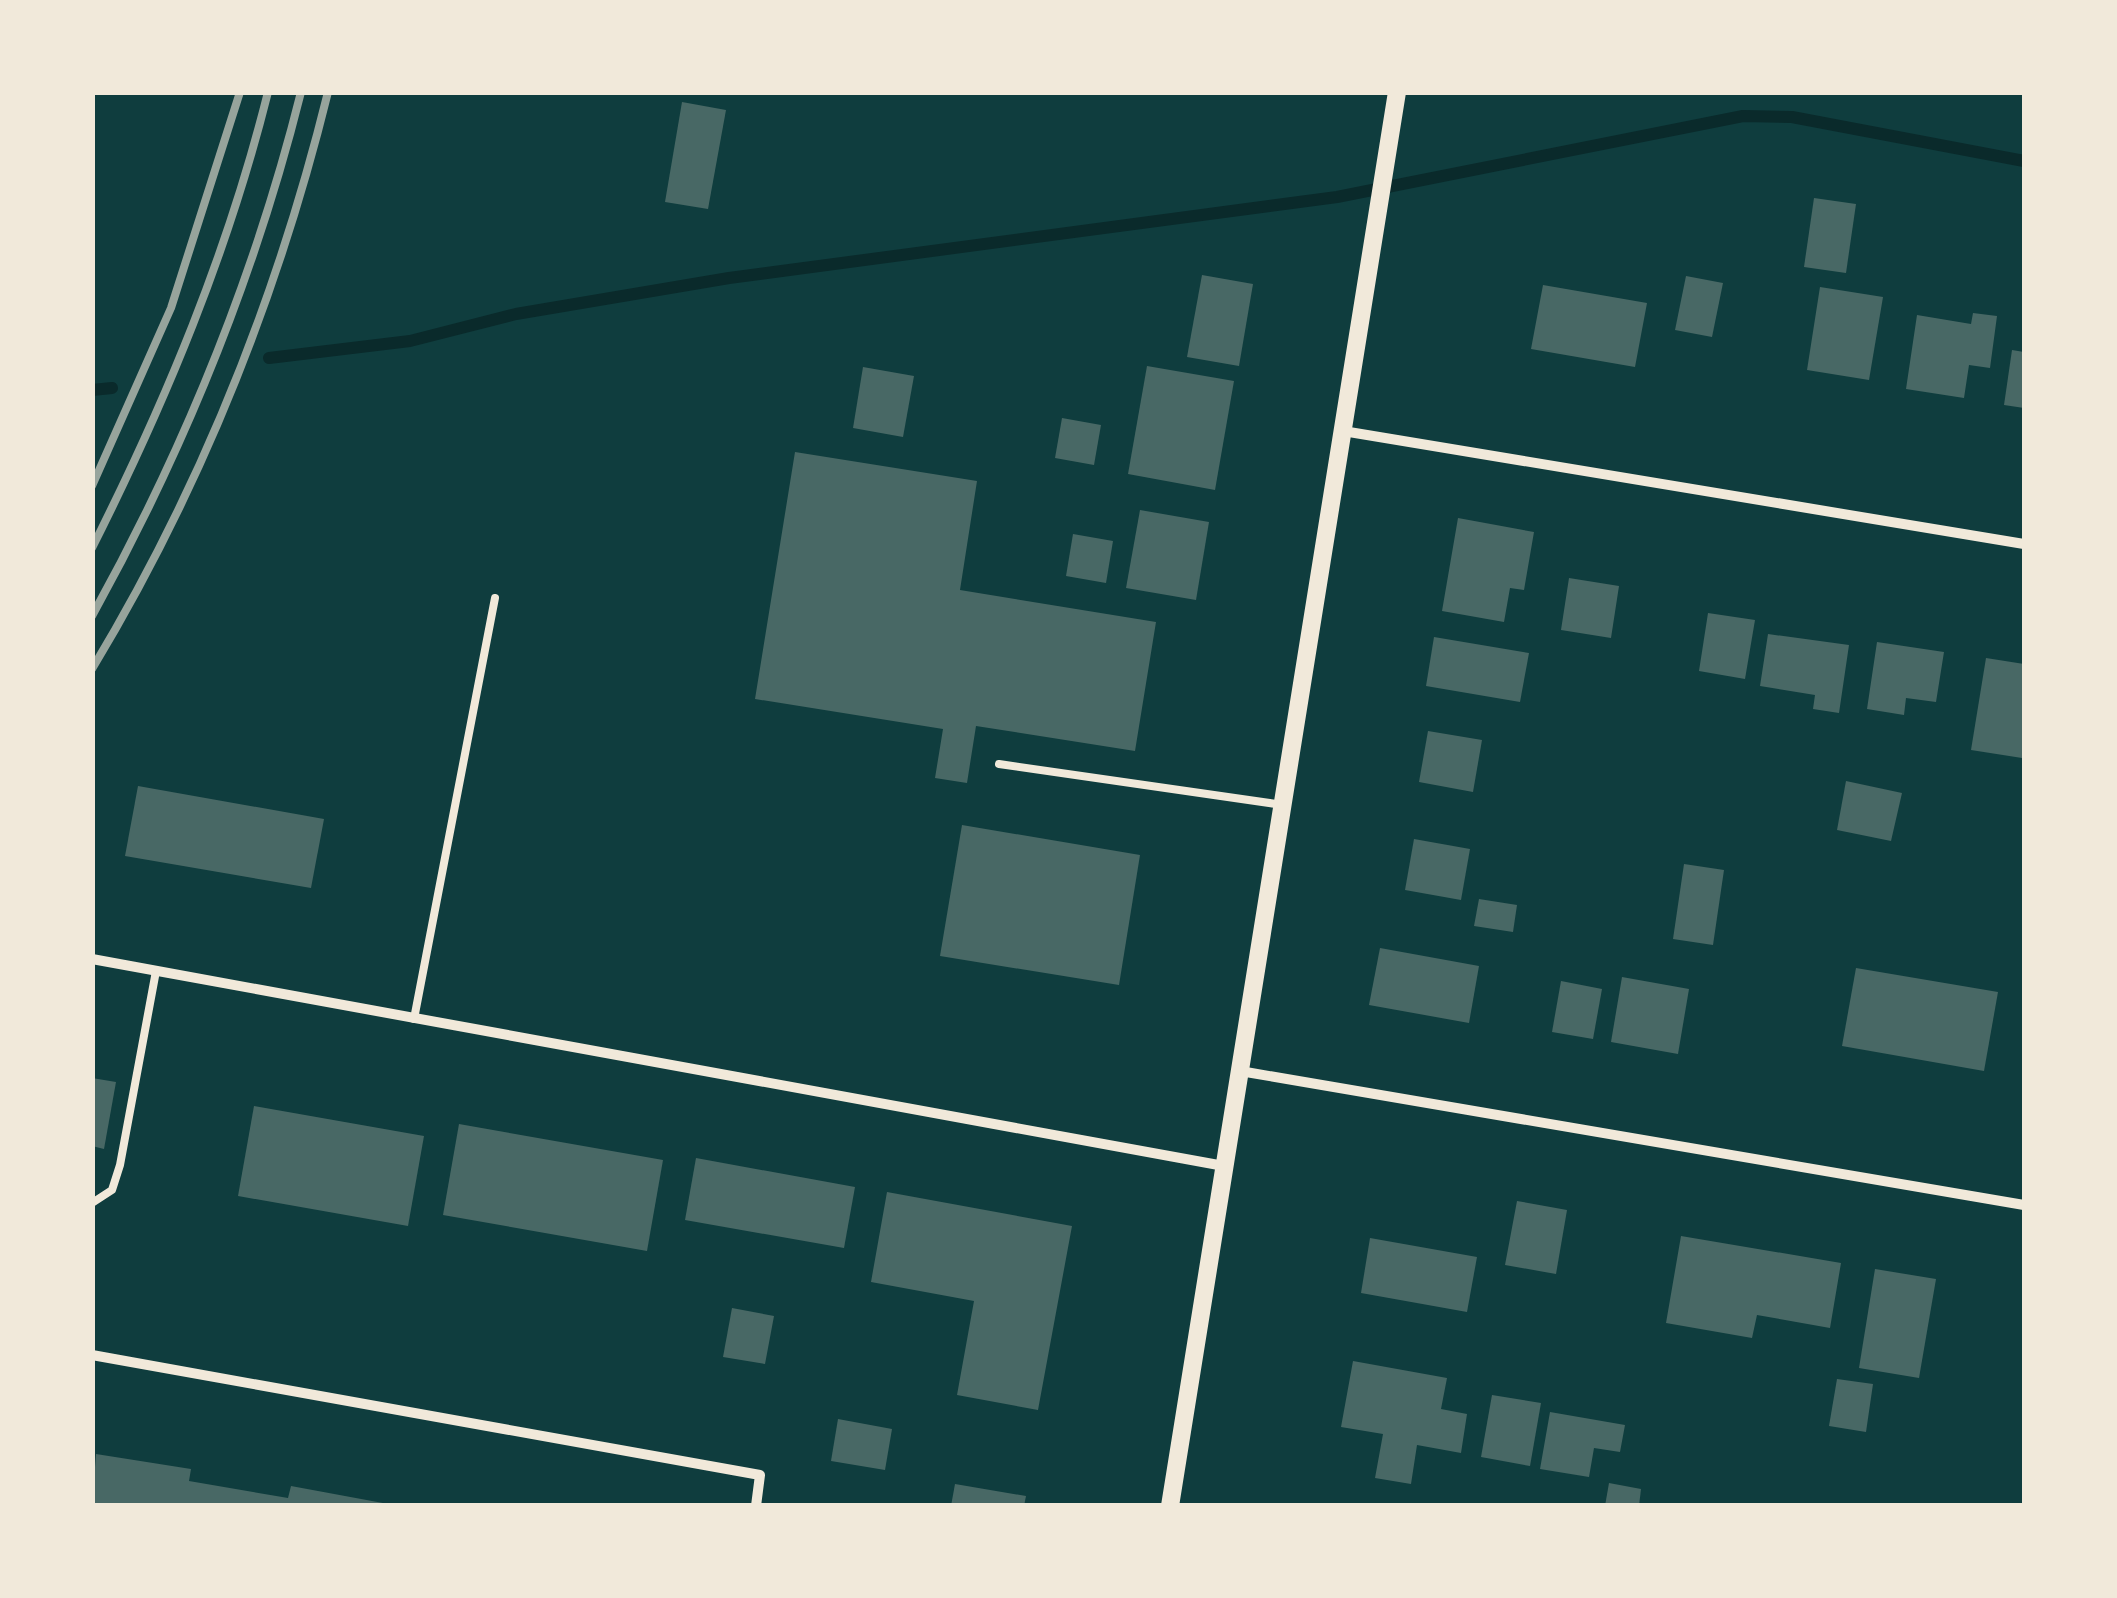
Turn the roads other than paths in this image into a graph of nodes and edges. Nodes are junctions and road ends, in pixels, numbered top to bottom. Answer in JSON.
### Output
{"nodes":[{"id":1,"x":1398,"y":92,"type":"edge"},
{"id":2,"x":1343,"y":431,"type":"junction"},
{"id":3,"x":2024,"y":544,"type":"edge"},
{"id":4,"x":495,"y":598,"type":"dead end"},
{"id":5,"x":999,"y":764,"type":"dead end"},
{"id":6,"x":1283,"y":805,"type":"junction"},
{"id":7,"x":92,"y":959,"type":"edge"},
{"id":8,"x":156,"y":971,"type":"junction"},
{"id":9,"x":414,"y":1018,"type":"junction"},
{"id":10,"x":1240,"y":1071,"type":"junction"},
{"id":11,"x":1224,"y":1166,"type":"junction"},
{"id":12,"x":92,"y":1203,"type":"edge"},
{"id":13,"x":2024,"y":1205,"type":"edge"},
{"id":14,"x":92,"y":1355,"type":"edge"},
{"id":15,"x":756,"y":1506,"type":"edge"},
{"id":16,"x":1170,"y":1506,"type":"edge"}],
"edges":[{"from":1,"to":2,"type":"street"},
{"from":2,"to":3,"type":"street"},
{"from":2,"to":6,"type":"street"},
{"from":4,"to":9,"type":"lane"},
{"from":5,"to":6,"type":"lane"},
{"from":6,"to":10,"type":"street"},
{"from":7,"to":8,"type":"street"},
{"from":8,"to":9,"type":"street"},
{"from":8,"to":12,"type":"lane"},
{"from":9,"to":11,"type":"street"},
{"from":10,"to":11,"type":"street"},
{"from":10,"to":13,"type":"street"},
{"from":11,"to":16,"type":"street"},
{"from":14,"to":15,"type":"street"}]}
